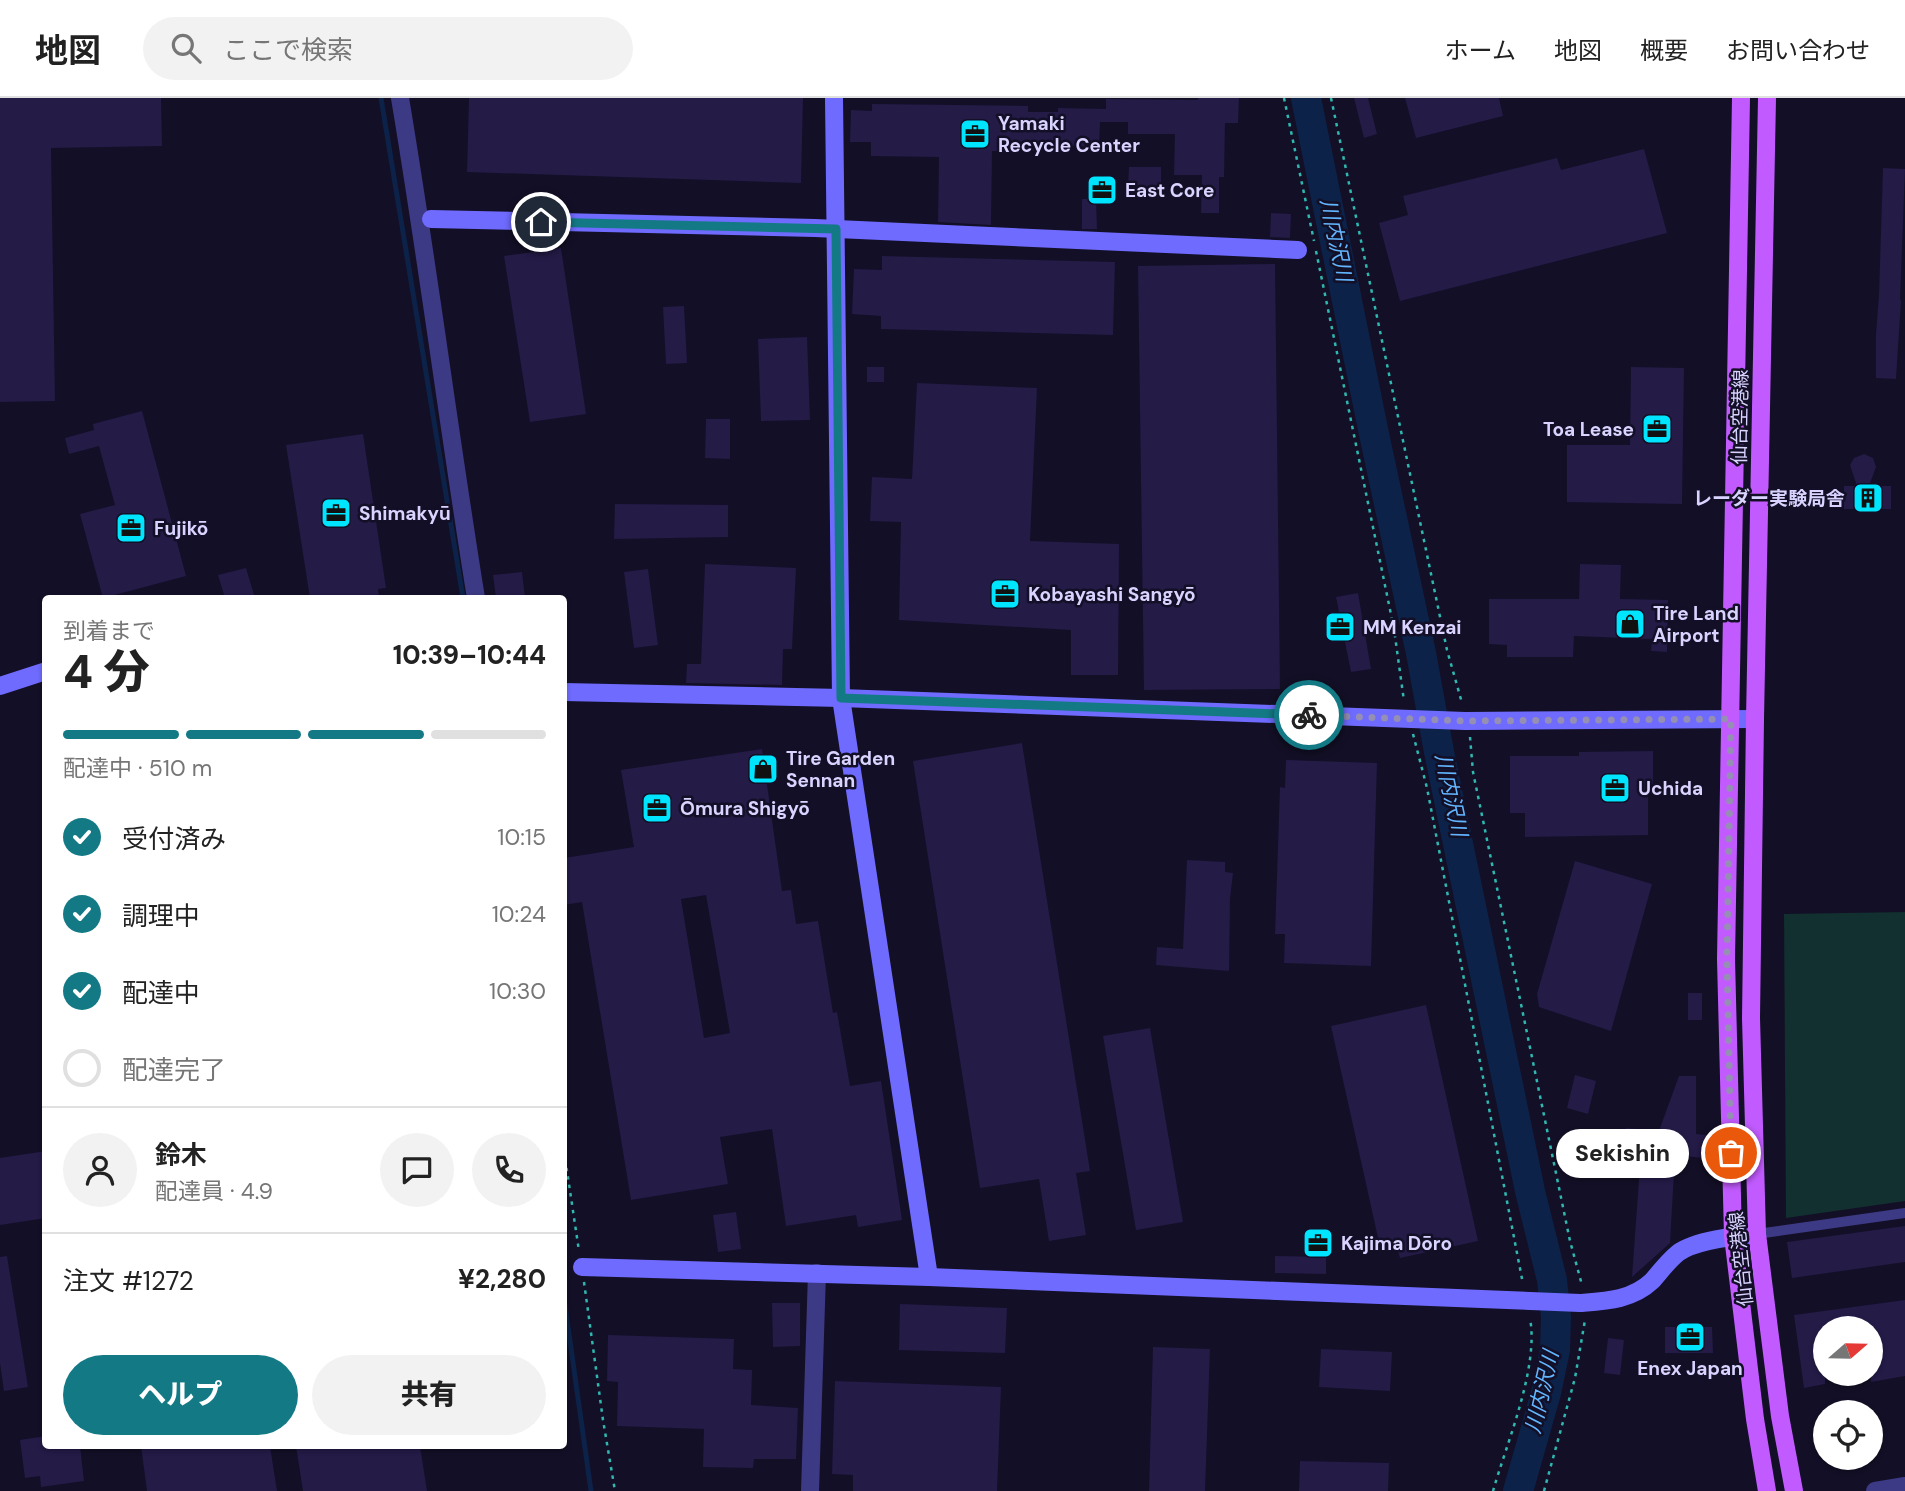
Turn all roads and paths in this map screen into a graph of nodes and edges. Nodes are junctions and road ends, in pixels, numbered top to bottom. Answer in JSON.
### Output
{"nodes":[{"id":1,"x":400,"y":98,"type":"edge"},
{"id":2,"x":834,"y":98,"type":"edge"},
{"id":3,"x":1284,"y":98,"type":"edge"},
{"id":4,"x":1331,"y":98,"type":"edge"},
{"id":5,"x":1741,"y":98,"type":"edge"},
{"id":6,"x":1767,"y":98,"type":"edge"},
{"id":7,"x":431,"y":219,"type":"dead end"},
{"id":8,"x":836,"y":229,"type":"junction"},
{"id":9,"x":1298,"y":250,"type":"dead end"},
{"id":10,"x":476,"y":595,"type":"edge"},
{"id":11,"x":42,"y":672,"type":"edge"},
{"id":12,"x":0,"y":687,"type":"edge"},
{"id":13,"x":567,"y":692,"type":"edge"},
{"id":14,"x":841,"y":698,"type":"junction"},
{"id":15,"x":1409,"y":719,"type":"junction"},
{"id":16,"x":1731,"y":719,"type":"junction"},
{"id":17,"x":1755,"y":719,"type":"junction"},
{"id":18,"x":1466,"y":721,"type":"junction"},
{"id":19,"x":567,"y":1170,"type":"edge"},
{"id":20,"x":1905,"y":1213,"type":"edge"},
{"id":21,"x":1757,"y":1234,"type":"junction"},
{"id":22,"x":1733,"y":1236,"type":"junction"},
{"id":23,"x":582,"y":1267,"type":"junction"},
{"id":24,"x":817,"y":1273,"type":"junction"},
{"id":25,"x":929,"y":1277,"type":"junction"},
{"id":26,"x":1530,"y":1300,"type":"junction"},
{"id":27,"x":1583,"y":1303,"type":"junction"},
{"id":28,"x":1905,"y":1486,"type":"edge"},
{"id":29,"x":615,"y":1491,"type":"edge"},
{"id":30,"x":810,"y":1491,"type":"edge"},
{"id":31,"x":1493,"y":1491,"type":"edge"},
{"id":32,"x":1544,"y":1491,"type":"edge"},
{"id":33,"x":1767,"y":1491,"type":"edge"},
{"id":34,"x":1794,"y":1491,"type":"edge"},
{"id":35,"x":1875,"y":1491,"type":"edge"}],
"edges":[{"from":1,"to":10,"type":"street"},
{"from":2,"to":8,"type":"street"},
{"from":3,"to":15,"type":"path"},
{"from":4,"to":18,"type":"path"},
{"from":5,"to":16,"type":"main road","name":"仙台空港線"},
{"from":6,"to":17,"type":"main road","name":"仙台空港線"},
{"from":7,"to":8,"type":"street"},
{"from":8,"to":9,"type":"street"},
{"from":8,"to":14,"type":"street"},
{"from":11,"to":12,"type":"street"},
{"from":13,"to":14,"type":"street"},
{"from":14,"to":15,"type":"street"},
{"from":14,"to":25,"type":"street"},
{"from":15,"to":18,"type":"street"},
{"from":15,"to":26,"type":"path"},
{"from":16,"to":17,"type":"street"},
{"from":16,"to":18,"type":"street"},
{"from":16,"to":22,"type":"main road","name":"仙台空港線"},
{"from":17,"to":21,"type":"main road","name":"仙台空港線"},
{"from":18,"to":27,"type":"path"},
{"from":19,"to":23,"type":"path"},
{"from":20,"to":21,"type":"lane"},
{"from":21,"to":22,"type":"street"},
{"from":21,"to":34,"type":"main road","name":"仙台空港線"},
{"from":22,"to":27,"type":"street"},
{"from":22,"to":33,"type":"main road","name":"仙台空港線"},
{"from":23,"to":24,"type":"street"},
{"from":23,"to":29,"type":"path"},
{"from":24,"to":25,"type":"street"},
{"from":24,"to":30,"type":"street"},
{"from":25,"to":26,"type":"street"},
{"from":26,"to":27,"type":"street"},
{"from":26,"to":31,"type":"path"},
{"from":27,"to":32,"type":"path"},
{"from":28,"to":35,"type":"street"}]}
